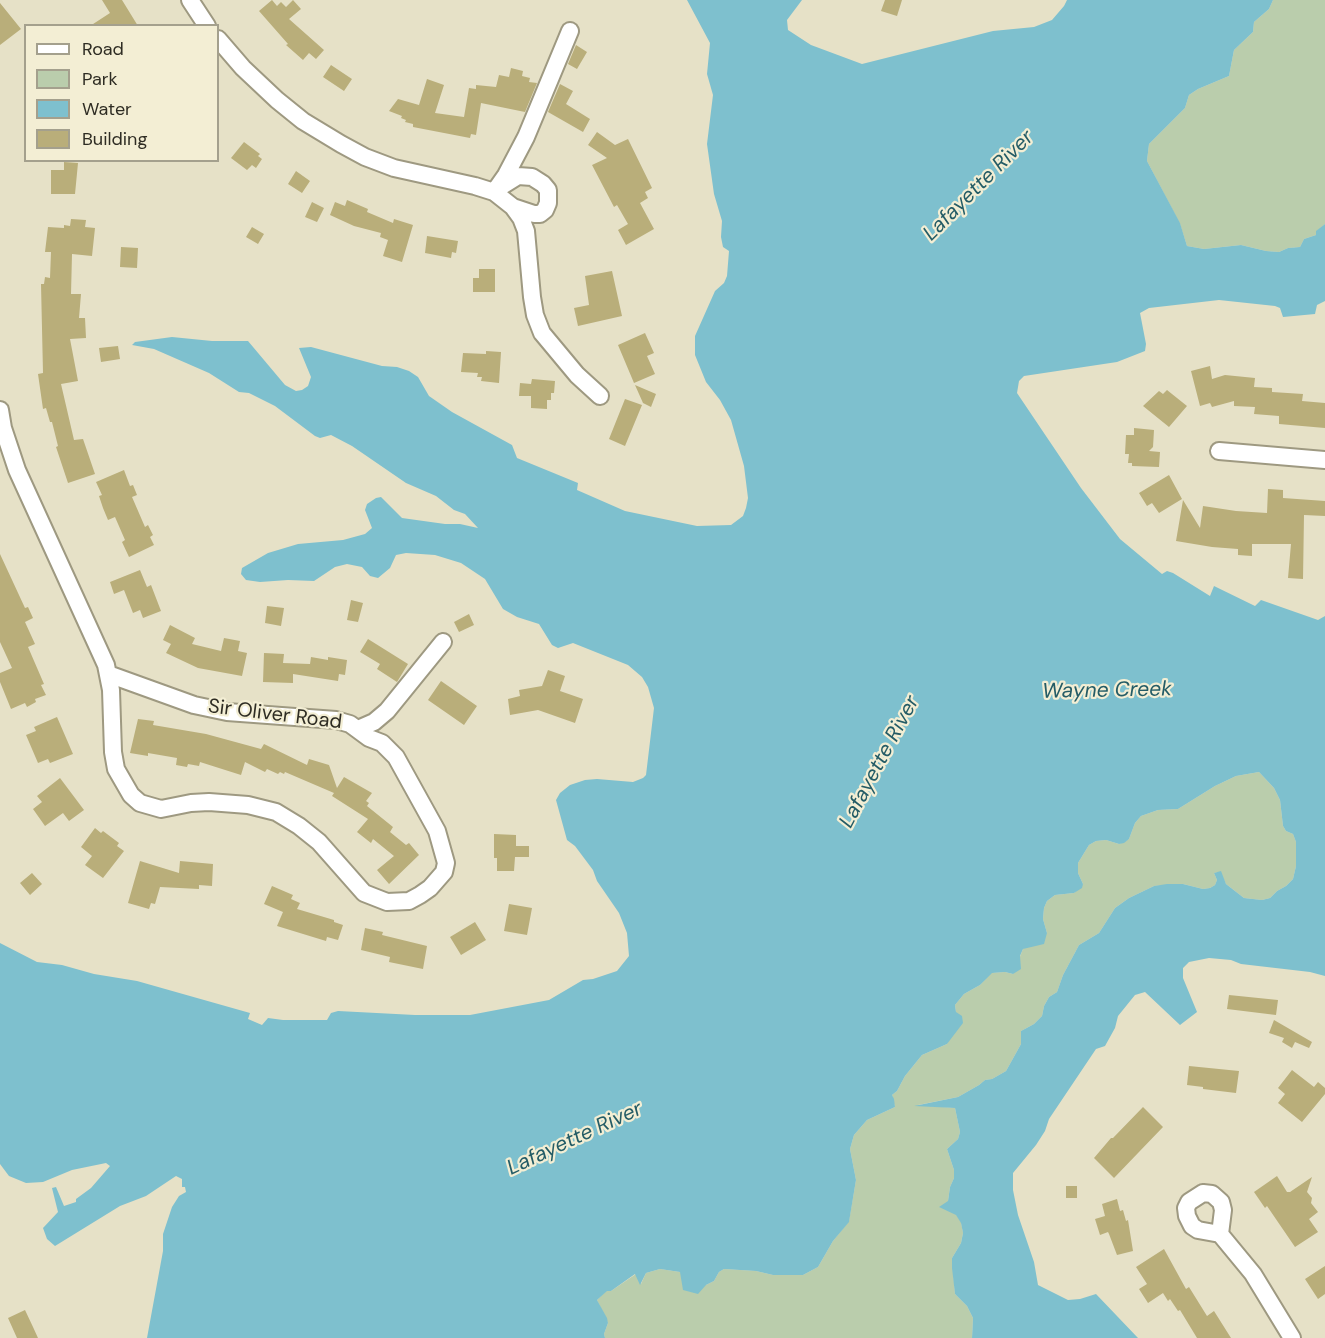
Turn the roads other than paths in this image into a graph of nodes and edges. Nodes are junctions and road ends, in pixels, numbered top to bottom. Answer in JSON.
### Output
{"nodes":[{"id":1,"x":190,"y":0,"type":"edge"},
{"id":2,"x":206,"y":24,"type":"edge"},
{"id":3,"x":570,"y":31,"type":"dead end"},
{"id":4,"x":219,"y":40,"type":"edge"},
{"id":5,"x":494,"y":192,"type":"junction"},
{"id":6,"x":513,"y":207,"type":"junction"},
{"id":7,"x":600,"y":396,"type":"dead end"},
{"id":8,"x":0,"y":410,"type":"edge"},
{"id":9,"x":1219,"y":451,"type":"dead end"},
{"id":10,"x":1325,"y":460,"type":"edge"},
{"id":11,"x":443,"y":642,"type":"dead end"},
{"id":12,"x":108,"y":674,"type":"junction"},
{"id":13,"x":358,"y":729,"type":"junction"},
{"id":14,"x":1220,"y":1234,"type":"dead end"},
{"id":15,"x":1292,"y":1338,"type":"edge"}],
"edges":[{"from":1,"to":2,"type":"street"},
{"from":3,"to":5,"type":"street"},
{"from":4,"to":5,"type":"street"},
{"from":5,"to":6,"type":"street"},
{"from":5,"to":6,"type":"street"},
{"from":6,"to":7,"type":"street"},
{"from":8,"to":12,"type":"street","name":"Sir Oliver Road"},
{"from":9,"to":10,"type":"street"},
{"from":11,"to":13,"type":"street"},
{"from":12,"to":13,"type":"street","name":"Sir Oliver Road"},
{"from":12,"to":13,"type":"street","name":"Sir Oliver Road"},
{"from":14,"to":15,"type":"street"}]}
